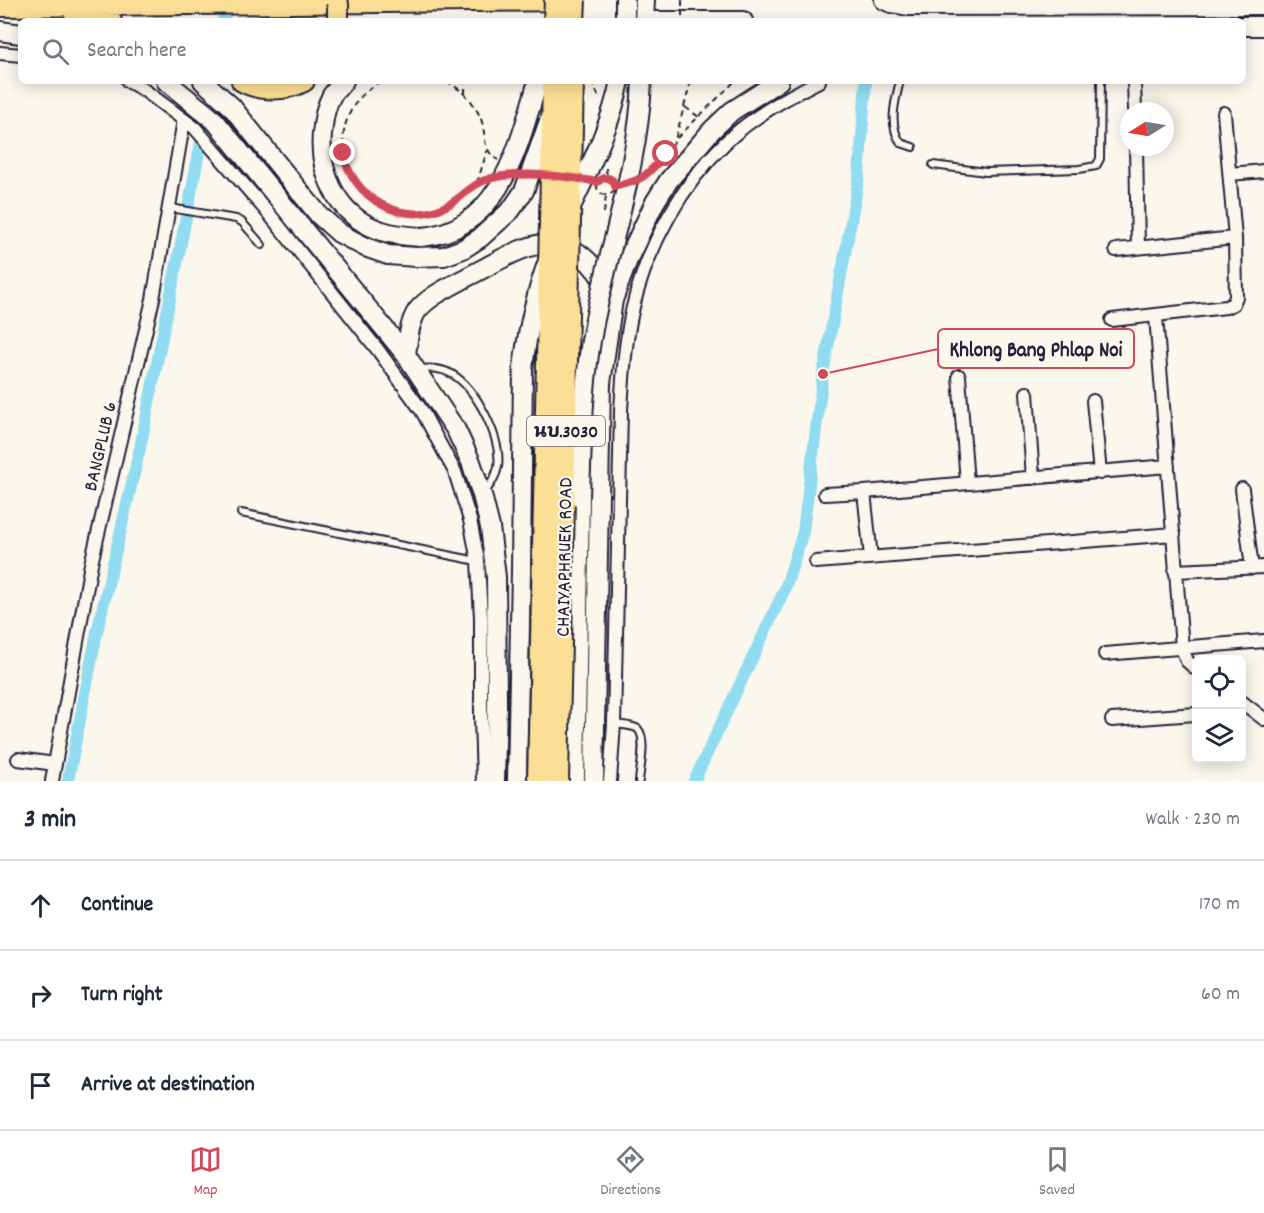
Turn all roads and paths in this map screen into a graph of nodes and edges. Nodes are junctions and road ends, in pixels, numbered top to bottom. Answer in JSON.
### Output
{"nodes":[{"id":1,"x":336,"y":0,"type":"edge"},
{"id":2,"x":546,"y":0,"type":"edge"},
{"id":3,"x":555,"y":0,"type":"edge"},
{"id":4,"x":569,"y":0,"type":"edge"},
{"id":5,"x":577,"y":0,"type":"edge"},
{"id":6,"x":625,"y":0,"type":"edge"},
{"id":7,"x":645,"y":0,"type":"edge"},
{"id":8,"x":682,"y":0,"type":"edge"},
{"id":9,"x":884,"y":0,"type":"edge"},
{"id":10,"x":1264,"y":5,"type":"edge"},
{"id":11,"x":4,"y":6,"type":"edge"},
{"id":12,"x":98,"y":18,"type":"edge"},
{"id":13,"x":338,"y":18,"type":"edge"},
{"id":14,"x":545,"y":18,"type":"edge"},
{"id":15,"x":554,"y":18,"type":"edge"},
{"id":16,"x":568,"y":18,"type":"edge"},
{"id":17,"x":574,"y":18,"type":"edge"},
{"id":18,"x":625,"y":18,"type":"edge"},
{"id":19,"x":646,"y":18,"type":"edge"},
{"id":20,"x":682,"y":18,"type":"edge"},
{"id":21,"x":1246,"y":26,"type":"edge"},
{"id":22,"x":1264,"y":26,"type":"edge"},
{"id":23,"x":18,"y":29,"type":"edge"},
{"id":24,"x":0,"y":30,"type":"edge"},
{"id":25,"x":18,"y":33,"type":"edge"},
{"id":26,"x":0,"y":53,"type":"edge"},
{"id":27,"x":18,"y":55,"type":"edge"},
{"id":28,"x":133,"y":84,"type":"edge"},
{"id":29,"x":170,"y":84,"type":"edge"},
{"id":30,"x":206,"y":84,"type":"edge"},
{"id":31,"x":247,"y":84,"type":"edge"},
{"id":32,"x":296,"y":84,"type":"edge"},
{"id":33,"x":341,"y":84,"type":"edge"},
{"id":34,"x":376,"y":84,"type":"edge"},
{"id":35,"x":450,"y":84,"type":"edge"},
{"id":36,"x":465,"y":84,"type":"edge"},
{"id":37,"x":537,"y":84,"type":"edge"},
{"id":38,"x":555,"y":84,"type":"edge"},
{"id":39,"x":555,"y":84,"type":"edge"},
{"id":40,"x":573,"y":84,"type":"edge"},
{"id":41,"x":619,"y":84,"type":"edge"},
{"id":42,"x":642,"y":84,"type":"edge"},
{"id":43,"x":690,"y":84,"type":"edge"},
{"id":44,"x":732,"y":84,"type":"edge"},
{"id":45,"x":774,"y":84,"type":"edge"},
{"id":46,"x":813,"y":84,"type":"edge"},
{"id":47,"x":899,"y":84,"type":"edge"},
{"id":48,"x":1101,"y":84,"type":"edge"},
{"id":49,"x":1134,"y":84,"type":"edge"},
{"id":50,"x":465,"y":94,"type":"junction"},
{"id":51,"x":1135,"y":102,"type":"edge"},
{"id":52,"x":685,"y":107,"type":"junction"},
{"id":53,"x":1224,"y":113,"type":"dead end"},
{"id":54,"x":699,"y":117,"type":"junction"},
{"id":55,"x":184,"y":120,"type":"junction"},
{"id":56,"x":675,"y":140,"type":"junction"},
{"id":57,"x":914,"y":147,"type":"dead end"},
{"id":58,"x":487,"y":151,"type":"junction"},
{"id":59,"x":1136,"y":156,"type":"edge"},
{"id":60,"x":505,"y":164,"type":"dead end"},
{"id":61,"x":933,"y":165,"type":"dead end"},
{"id":62,"x":1264,"y":171,"type":"edge"},
{"id":63,"x":1230,"y":174,"type":"junction"},
{"id":64,"x":493,"y":177,"type":"dead end"},
{"id":65,"x":639,"y":181,"type":"dead end"},
{"id":66,"x":477,"y":183,"type":"junction"},
{"id":67,"x":623,"y":184,"type":"dead end"},
{"id":68,"x":615,"y":186,"type":"junction"},
{"id":69,"x":173,"y":209,"type":"junction"},
{"id":70,"x":1235,"y":238,"type":"junction"},
{"id":71,"x":262,"y":245,"type":"dead end"},
{"id":72,"x":1138,"y":247,"type":"junction"},
{"id":73,"x":1116,"y":250,"type":"dead end"},
{"id":74,"x":613,"y":300,"type":"junction"},
{"id":75,"x":1156,"y":316,"type":"junction"},
{"id":76,"x":1112,"y":320,"type":"dead end"},
{"id":77,"x":411,"y":362,"type":"junction"},
{"id":78,"x":959,"y":376,"type":"dead end"},
{"id":79,"x":1027,"y":393,"type":"dead end"},
{"id":80,"x":1093,"y":401,"type":"dead end"},
{"id":81,"x":1168,"y":466,"type":"junction"},
{"id":82,"x":1100,"y":473,"type":"junction"},
{"id":83,"x":1033,"y":478,"type":"junction"},
{"id":84,"x":967,"y":483,"type":"junction"},
{"id":85,"x":1242,"y":489,"type":"dead end"},
{"id":86,"x":864,"y":492,"type":"junction"},
{"id":87,"x":825,"y":494,"type":"dead end"},
{"id":88,"x":482,"y":495,"type":"junction"},
{"id":89,"x":241,"y":513,"type":"dead end"},
{"id":90,"x":1174,"y":534,"type":"junction"},
{"id":91,"x":871,"y":557,"type":"junction"},
{"id":92,"x":478,"y":561,"type":"junction"},
{"id":93,"x":816,"y":562,"type":"dead end"},
{"id":94,"x":1258,"y":567,"type":"edge"},
{"id":95,"x":1175,"y":571,"type":"junction"},
{"id":96,"x":1264,"y":641,"type":"edge"},
{"id":97,"x":1182,"y":648,"type":"junction"},
{"id":98,"x":1105,"y":654,"type":"dead end"},
{"id":99,"x":1192,"y":665,"type":"edge"},
{"id":100,"x":1253,"y":710,"type":"edge"},
{"id":101,"x":1192,"y":714,"type":"edge"},
{"id":102,"x":1264,"y":719,"type":"edge"},
{"id":103,"x":1112,"y":720,"type":"dead end"},
{"id":104,"x":614,"y":724,"type":"junction"},
{"id":105,"x":18,"y":759,"type":"dead end"},
{"id":106,"x":55,"y":764,"type":"junction"},
{"id":107,"x":52,"y":781,"type":"edge"},
{"id":108,"x":483,"y":781,"type":"edge"},
{"id":109,"x":495,"y":781,"type":"edge"},
{"id":110,"x":517,"y":781,"type":"edge"},
{"id":111,"x":538,"y":781,"type":"edge"},
{"id":112,"x":558,"y":781,"type":"edge"},
{"id":113,"x":575,"y":781,"type":"edge"},
{"id":114,"x":594,"y":781,"type":"edge"},
{"id":115,"x":610,"y":781,"type":"edge"},
{"id":116,"x":639,"y":781,"type":"edge"}],
"edges":[{"from":1,"to":13,"type":"main road","bridge":true},
{"from":2,"to":14,"type":"main road"},
{"from":3,"to":15,"type":"main road","bridge":true},
{"from":4,"to":16,"type":"main road"},
{"from":5,"to":11,"type":"main road"},
{"from":5,"to":17,"type":"main road","bridge":true},
{"from":6,"to":18,"type":"main road"},
{"from":7,"to":19,"type":"main road"},
{"from":8,"to":20,"type":"path","bridge":true},
{"from":9,"to":10,"type":"main road"},
{"from":11,"to":12,"type":"main road"},
{"from":21,"to":22,"type":"main road"},
{"from":23,"to":24,"type":"main road"},
{"from":24,"to":25,"type":"main road"},
{"from":26,"to":27,"type":"street"},
{"from":28,"to":55,"type":"street"},
{"from":29,"to":77,"type":"main road"},
{"from":30,"to":38,"type":"main road","bridge":true},
{"from":31,"to":32,"type":"main road"},
{"from":33,"to":37,"type":"main road","bridge":true},
{"from":34,"to":66,"type":"path"},
{"from":35,"to":50,"type":"path"},
{"from":36,"to":50,"type":"path"},
{"from":39,"to":111,"type":"main road","name":"CHAIYAPHRUEK ROAD","number":"นบ.3030","bridge":true},
{"from":40,"to":112,"type":"main road","name":"CHAIYAPHRUEK ROAD","number":"นบ.3030","bridge":true},
{"from":41,"to":110,"type":"main road","bridge":true},
{"from":42,"to":113,"type":"main road","bridge":true},
{"from":43,"to":52,"type":"path"},
{"from":44,"to":54,"type":"path"},
{"from":45,"to":74,"type":"main road"},
{"from":46,"to":104,"type":"street"},
{"from":47,"to":57,"type":"lane"},
{"from":48,"to":61,"type":"lane"},
{"from":49,"to":51,"type":"street"},
{"from":50,"to":58,"type":"path"},
{"from":52,"to":54,"type":"path"},
{"from":52,"to":56,"type":"path"},
{"from":53,"to":63,"type":"street"},
{"from":54,"to":56,"type":"path"},
{"from":55,"to":69,"type":"street","name":"BANGPLUB 6"},
{"from":55,"to":92,"type":"street"},
{"from":56,"to":65,"type":"path"},
{"from":58,"to":60,"type":"path"},
{"from":58,"to":66,"type":"path"},
{"from":59,"to":72,"type":"street"},
{"from":62,"to":63,"type":"street"},
{"from":63,"to":70,"type":"street"},
{"from":64,"to":66,"type":"path"},
{"from":67,"to":68,"type":"path"},
{"from":68,"to":68,"type":"path"},
{"from":69,"to":71,"type":"lane"},
{"from":69,"to":106,"type":"street","name":"BANGPLUB 6"},
{"from":70,"to":72,"type":"street"},
{"from":70,"to":75,"type":"street"},
{"from":72,"to":73,"type":"street"},
{"from":74,"to":77,"type":"main road"},
{"from":74,"to":114,"type":"main road"},
{"from":75,"to":76,"type":"street"},
{"from":75,"to":81,"type":"street"},
{"from":77,"to":88,"type":"main road"},
{"from":77,"to":88,"type":"lane"},
{"from":78,"to":84,"type":"street"},
{"from":79,"to":83,"type":"street"},
{"from":80,"to":82,"type":"street"},
{"from":81,"to":82,"type":"street"},
{"from":81,"to":90,"type":"street"},
{"from":82,"to":83,"type":"street"},
{"from":83,"to":84,"type":"street"},
{"from":84,"to":86,"type":"street"},
{"from":85,"to":94,"type":"street"},
{"from":86,"to":87,"type":"street"},
{"from":86,"to":91,"type":"street"},
{"from":88,"to":109,"type":"main road"},
{"from":89,"to":92,"type":"lane"},
{"from":90,"to":91,"type":"street"},
{"from":90,"to":95,"type":"street"},
{"from":91,"to":93,"type":"street"},
{"from":92,"to":108,"type":"street"},
{"from":94,"to":95,"type":"street"},
{"from":95,"to":97,"type":"street"},
{"from":96,"to":97,"type":"street"},
{"from":97,"to":98,"type":"street"},
{"from":97,"to":99,"type":"street"},
{"from":100,"to":102,"type":"street"},
{"from":101,"to":103,"type":"street"},
{"from":104,"to":115,"type":"street"},
{"from":104,"to":116,"type":"lane"},
{"from":105,"to":106,"type":"street"},
{"from":106,"to":107,"type":"street","name":"BANGPLUB 6"}]}
